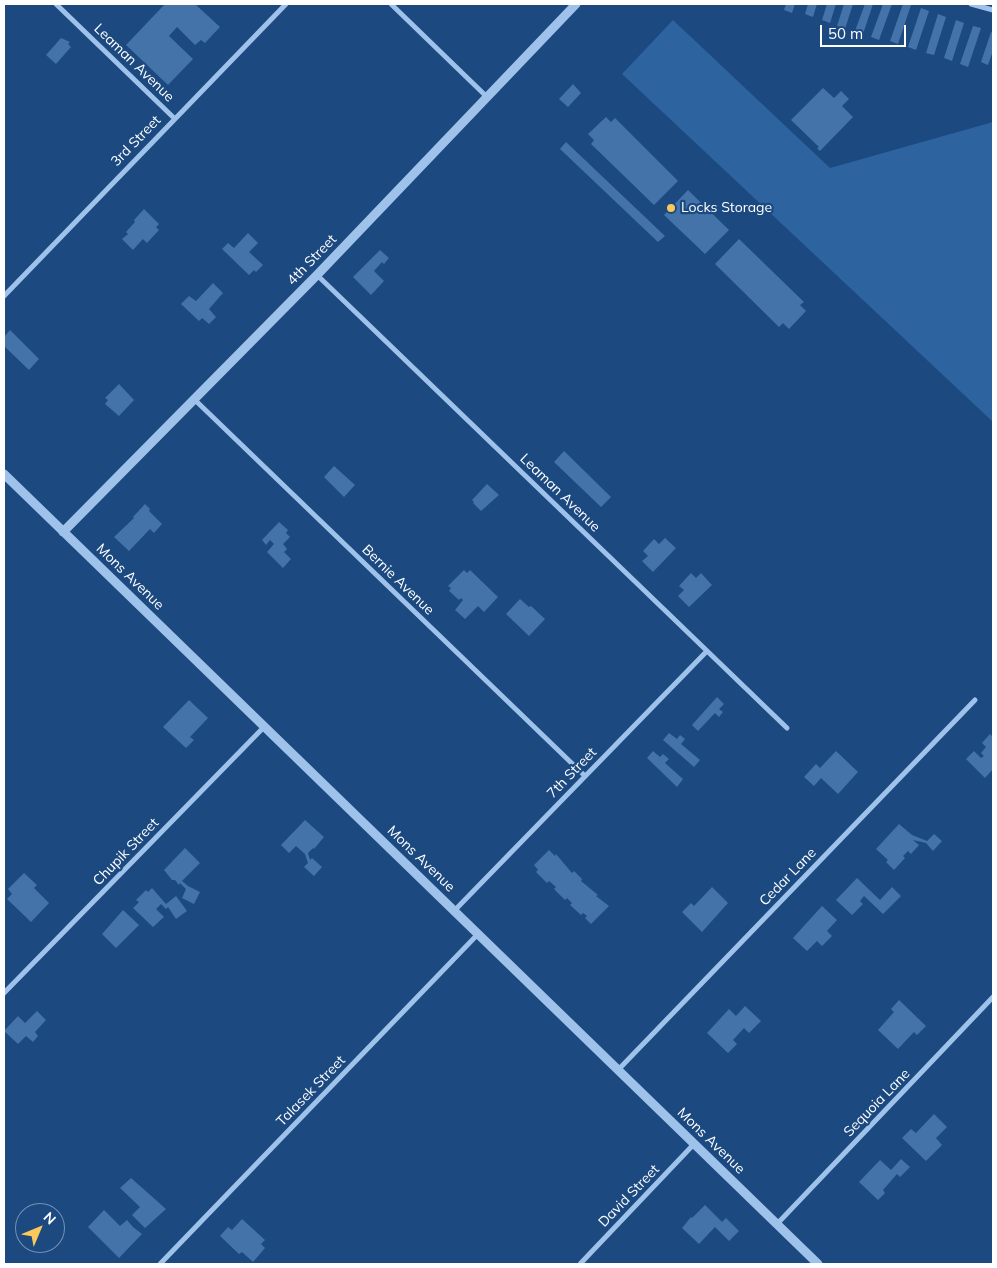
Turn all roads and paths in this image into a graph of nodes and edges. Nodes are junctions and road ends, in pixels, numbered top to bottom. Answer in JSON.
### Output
{"nodes":[{"id":1,"x":56,"y":4,"type":"edge"},
{"id":2,"x":286,"y":4,"type":"edge"},
{"id":3,"x":390,"y":4,"type":"edge"},
{"id":4,"x":576,"y":4,"type":"edge"},
{"id":5,"x":971,"y":4,"type":"edge"},
{"id":6,"x":993,"y":10,"type":"edge"},
{"id":7,"x":487,"y":97,"type":"junction"},
{"id":8,"x":174,"y":118,"type":"junction"},
{"id":9,"x":317,"y":275,"type":"junction"},
{"id":10,"x":4,"y":296,"type":"edge"},
{"id":11,"x":195,"y":400,"type":"junction"},
{"id":12,"x":4,"y":474,"type":"edge"},
{"id":13,"x":64,"y":532,"type":"junction"},
{"id":14,"x":707,"y":651,"type":"junction"},
{"id":15,"x":975,"y":700,"type":"dead end"},
{"id":16,"x":264,"y":727,"type":"junction"},
{"id":17,"x":786,"y":728,"type":"dead end"},
{"id":18,"x":585,"y":776,"type":"junction"},
{"id":19,"x":454,"y":911,"type":"junction"},
{"id":20,"x":478,"y":934,"type":"junction"},
{"id":21,"x":4,"y":993,"type":"edge"},
{"id":22,"x":993,"y":998,"type":"edge"},
{"id":23,"x":618,"y":1070,"type":"junction"},
{"id":24,"x":694,"y":1144,"type":"junction"},
{"id":25,"x":777,"y":1224,"type":"junction"},
{"id":26,"x":160,"y":1264,"type":"edge"},
{"id":27,"x":580,"y":1264,"type":"edge"},
{"id":28,"x":818,"y":1264,"type":"edge"}],
"edges":[{"from":1,"to":8,"type":"street","name":"Leaman Avenue"},
{"from":2,"to":8,"type":"street","name":"3rd Street"},
{"from":3,"to":7,"type":"street"},
{"from":4,"to":7,"type":"street","name":"4th Street"},
{"from":5,"to":6,"type":"street"},
{"from":7,"to":9,"type":"street","name":"4th Street"},
{"from":8,"to":10,"type":"street","name":"3rd Street"},
{"from":9,"to":11,"type":"street","name":"4th Street"},
{"from":9,"to":14,"type":"street","name":"Leaman Avenue"},
{"from":11,"to":13,"type":"street","name":"4th Street"},
{"from":11,"to":18,"type":"street","name":"Bernie Avenue"},
{"from":12,"to":13,"type":"street","name":"Mons Avenue"},
{"from":13,"to":16,"type":"street","name":"Mons Avenue"},
{"from":14,"to":17,"type":"street","name":"Leaman Avenue"},
{"from":14,"to":18,"type":"street","name":"7th Street"},
{"from":15,"to":23,"type":"street","name":"Cedar Lane"},
{"from":16,"to":19,"type":"street","name":"Mons Avenue"},
{"from":16,"to":21,"type":"street","name":"Chupik Street"},
{"from":18,"to":19,"type":"street","name":"7th Street"},
{"from":19,"to":20,"type":"street","name":"Mons Avenue"},
{"from":20,"to":23,"type":"street","name":"Mons Avenue"},
{"from":20,"to":26,"type":"street","name":"Talasek Street"},
{"from":22,"to":25,"type":"street","name":"Sequoia Lane"},
{"from":23,"to":24,"type":"street","name":"Mons Avenue"},
{"from":24,"to":25,"type":"street","name":"Mons Avenue"},
{"from":24,"to":27,"type":"street","name":"David Street"},
{"from":25,"to":28,"type":"street","name":"Mons Avenue"}]}
